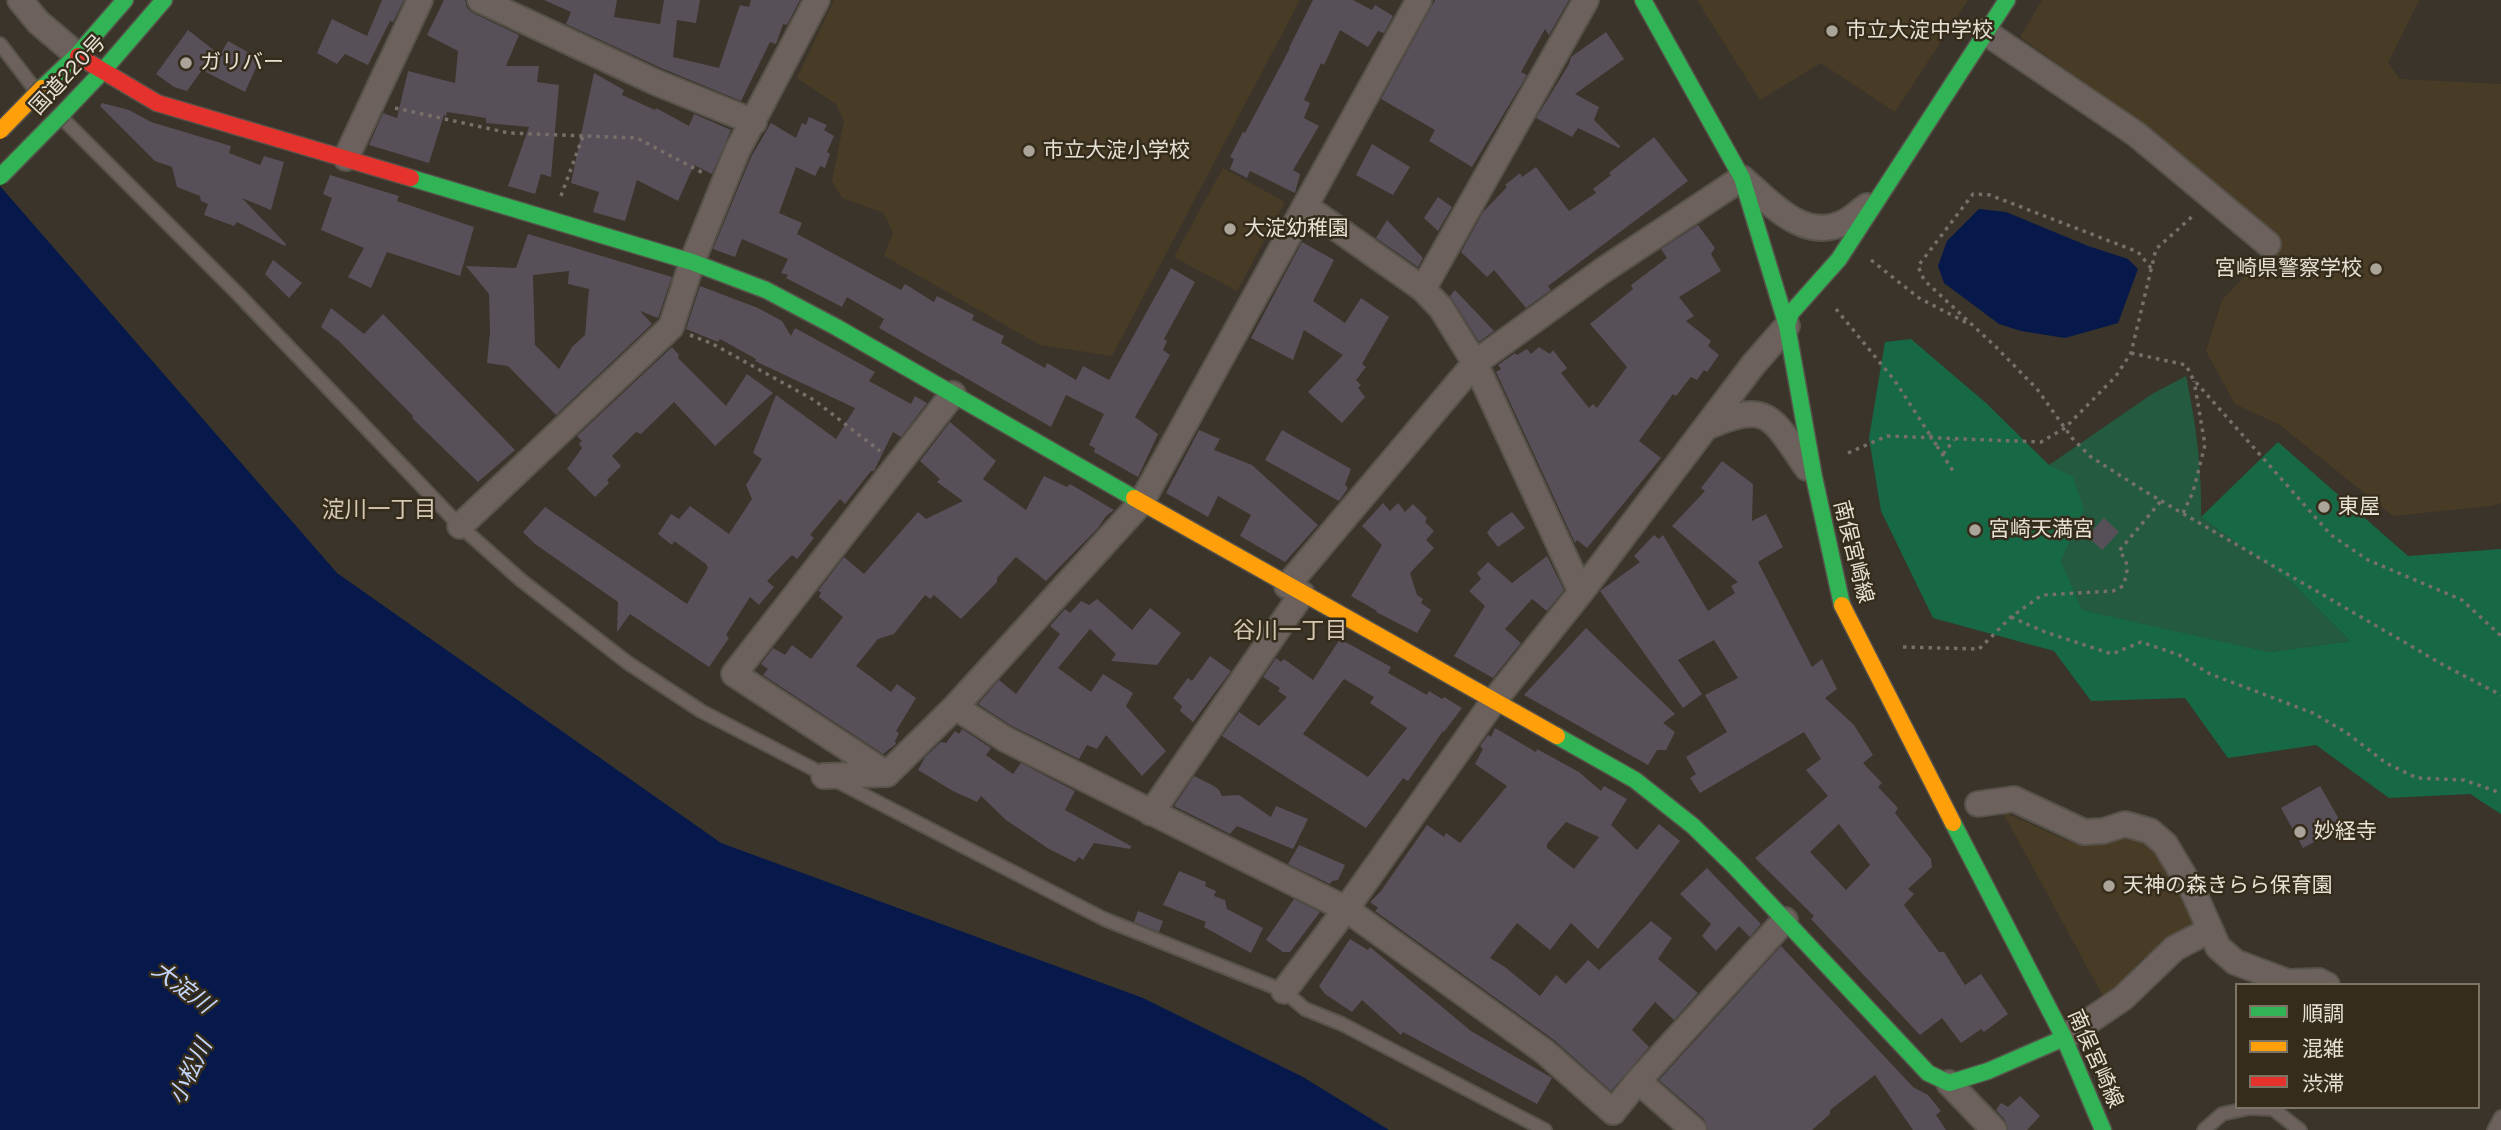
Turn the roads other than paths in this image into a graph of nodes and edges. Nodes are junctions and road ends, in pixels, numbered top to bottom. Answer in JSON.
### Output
{"nodes":[{"id":1,"x":20,"y":0,"type":"edge"},
{"id":2,"x":125,"y":0,"type":"edge"},
{"id":3,"x":164,"y":0,"type":"edge"},
{"id":4,"x":420,"y":0,"type":"edge"},
{"id":5,"x":480,"y":0,"type":"edge"},
{"id":6,"x":817,"y":0,"type":"edge"},
{"id":7,"x":1419,"y":0,"type":"edge"},
{"id":8,"x":1586,"y":0,"type":"edge"},
{"id":9,"x":1643,"y":0,"type":"edge"},
{"id":10,"x":2007,"y":0,"type":"edge"},
{"id":11,"x":1985,"y":32,"type":"junction"},
{"id":12,"x":0,"y":44,"type":"edge"},
{"id":13,"x":77,"y":55,"type":"junction"},
{"id":14,"x":102,"y":72,"type":"junction"},
{"id":15,"x":51,"y":103,"type":"junction"},
{"id":16,"x":754,"y":122,"type":"junction"},
{"id":17,"x":0,"y":131,"type":"edge"},
{"id":18,"x":346,"y":158,"type":"junction"},
{"id":19,"x":0,"y":177,"type":"edge"},
{"id":20,"x":1742,"y":178,"type":"junction"},
{"id":21,"x":1879,"y":197,"type":"junction"},
{"id":22,"x":1305,"y":206,"type":"junction"},
{"id":23,"x":2267,"y":244,"type":"dead end"},
{"id":24,"x":692,"y":262,"type":"junction"},
{"id":25,"x":1423,"y":289,"type":"junction"},
{"id":26,"x":1787,"y":326,"type":"junction"},
{"id":27,"x":1475,"y":363,"type":"junction"},
{"id":28,"x":953,"y":394,"type":"junction"},
{"id":29,"x":1704,"y":428,"type":"junction"},
{"id":30,"x":1814,"y":477,"type":"junction"},
{"id":31,"x":1141,"y":503,"type":"junction"},
{"id":32,"x":460,"y":526,"type":"junction"},
{"id":33,"x":1294,"y":590,"type":"junction"},
{"id":34,"x":1581,"y":593,"type":"junction"},
{"id":35,"x":1493,"y":702,"type":"junction"},
{"id":36,"x":955,"y":707,"type":"junction"},
{"id":37,"x":887,"y":774,"type":"junction"},
{"id":38,"x":824,"y":776,"type":"junction"},
{"id":39,"x":1978,"y":804,"type":"dead end"},
{"id":40,"x":1151,"y":813,"type":"junction"},
{"id":41,"x":1346,"y":909,"type":"junction"},
{"id":42,"x":1785,"y":920,"type":"junction"},
{"id":43,"x":2210,"y":930,"type":"junction"},
{"id":44,"x":2323,"y":983,"type":"edge"},
{"id":45,"x":1284,"y":991,"type":"junction"},
{"id":46,"x":2064,"y":1038,"type":"junction"},
{"id":47,"x":1638,"y":1081,"type":"junction"},
{"id":48,"x":1949,"y":1083,"type":"junction"},
{"id":49,"x":2244,"y":1109,"type":"edge"},
{"id":50,"x":2273,"y":1109,"type":"edge"},
{"id":51,"x":2501,"y":1117,"type":"edge"},
{"id":52,"x":1545,"y":1130,"type":"edge"},
{"id":53,"x":1694,"y":1130,"type":"edge"},
{"id":54,"x":1994,"y":1130,"type":"edge"},
{"id":55,"x":2104,"y":1130,"type":"edge"},
{"id":56,"x":2204,"y":1130,"type":"edge"},
{"id":57,"x":2300,"y":1130,"type":"edge"},
{"id":58,"x":2494,"y":1130,"type":"edge"}],
"edges":[{"from":1,"to":13,"type":"street"},
{"from":2,"to":13,"type":"main road","name":"国道220号"},
{"from":3,"to":14,"type":"main road","name":"国道220号"},
{"from":4,"to":18,"type":"street"},
{"from":5,"to":16,"type":"street"},
{"from":6,"to":16,"type":"street"},
{"from":7,"to":22,"type":"street"},
{"from":8,"to":25,"type":"street"},
{"from":9,"to":20,"type":"main road","name":"南俣宮崎線"},
{"from":10,"to":11,"type":"main road"},
{"from":11,"to":21,"type":"main road"},
{"from":11,"to":23,"type":"street"},
{"from":12,"to":15,"type":"lane"},
{"from":13,"to":14,"type":"main road"},
{"from":13,"to":15,"type":"main road","name":"国道220号"},
{"from":14,"to":15,"type":"main road","name":"国道220号"},
{"from":14,"to":18,"type":"main road"},
{"from":15,"to":17,"type":"main road","name":"国道220号","bridge":true},
{"from":15,"to":19,"type":"main road","name":"国道220号","bridge":true},
{"from":15,"to":32,"type":"lane"},
{"from":16,"to":24,"type":"street"},
{"from":18,"to":24,"type":"main road"},
{"from":20,"to":21,"type":"street"},
{"from":20,"to":26,"type":"main road","name":"南俣宮崎線"},
{"from":20,"to":27,"type":"street"},
{"from":21,"to":26,"type":"main road"},
{"from":22,"to":25,"type":"street"},
{"from":22,"to":31,"type":"street"},
{"from":24,"to":28,"type":"main road"},
{"from":24,"to":32,"type":"street"},
{"from":25,"to":27,"type":"street"},
{"from":26,"to":29,"type":"street"},
{"from":26,"to":30,"type":"main road","name":"南俣宮崎線"},
{"from":27,"to":33,"type":"street"},
{"from":27,"to":34,"type":"street"},
{"from":28,"to":31,"type":"main road"},
{"from":28,"to":37,"type":"street"},
{"from":29,"to":30,"type":"street"},
{"from":29,"to":34,"type":"street"},
{"from":30,"to":46,"type":"main road","name":"南俣宮崎線"},
{"from":31,"to":33,"type":"main road"},
{"from":31,"to":36,"type":"street"},
{"from":32,"to":38,"type":"lane"},
{"from":33,"to":35,"type":"main road"},
{"from":33,"to":40,"type":"street"},
{"from":34,"to":35,"type":"street"},
{"from":35,"to":41,"type":"street"},
{"from":35,"to":42,"type":"main road"},
{"from":36,"to":37,"type":"street"},
{"from":36,"to":40,"type":"street"},
{"from":37,"to":38,"type":"street"},
{"from":38,"to":45,"type":"lane"},
{"from":39,"to":43,"type":"street"},
{"from":40,"to":41,"type":"street"},
{"from":41,"to":45,"type":"street"},
{"from":41,"to":47,"type":"street"},
{"from":42,"to":47,"type":"street"},
{"from":42,"to":48,"type":"main road"},
{"from":43,"to":44,"type":"street"},
{"from":43,"to":46,"type":"street"},
{"from":45,"to":52,"type":"lane"},
{"from":46,"to":48,"type":"main road"},
{"from":46,"to":55,"type":"main road","name":"南俣宮崎線"},
{"from":47,"to":53,"type":"street"},
{"from":48,"to":54,"type":"street"},
{"from":49,"to":56,"type":"lane"},
{"from":50,"to":57,"type":"lane"},
{"from":51,"to":58,"type":"lane"}]}
